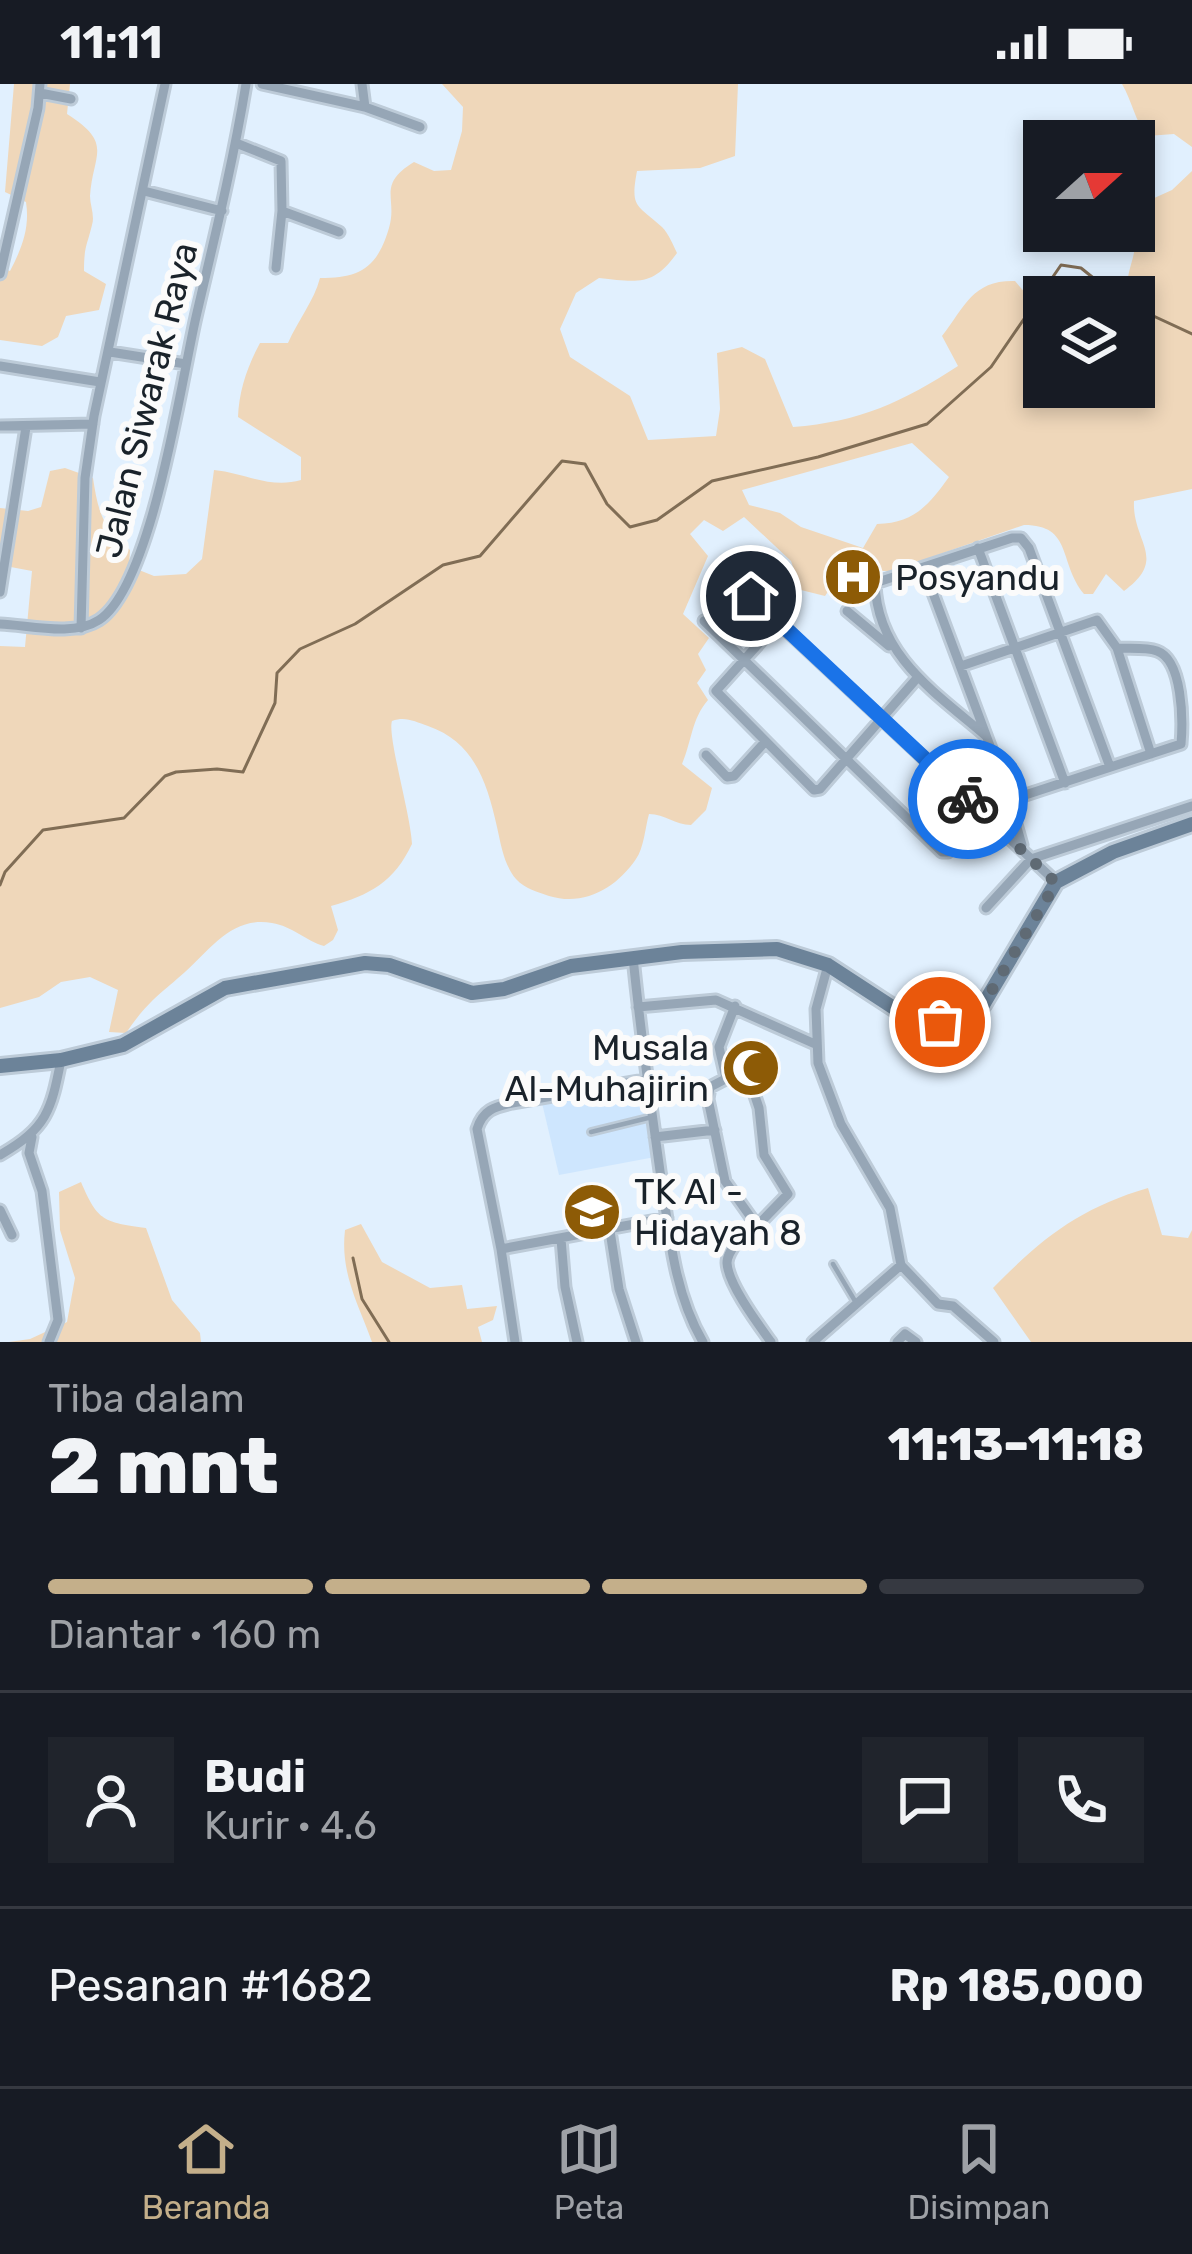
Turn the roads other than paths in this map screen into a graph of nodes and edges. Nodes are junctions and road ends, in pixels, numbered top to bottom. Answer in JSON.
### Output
{"nodes":[{"id":1,"x":165,"y":84,"type":"edge"},
{"id":2,"x":246,"y":84,"type":"edge"},
{"id":3,"x":262,"y":84,"type":"edge"},
{"id":4,"x":362,"y":84,"type":"edge"},
{"id":5,"x":40,"y":89,"type":"edge"},
{"id":6,"x":70,"y":100,"type":"dead end"},
{"id":7,"x":365,"y":107,"type":"junction"},
{"id":8,"x":420,"y":127,"type":"dead end"},
{"id":9,"x":236,"y":142,"type":"junction"},
{"id":10,"x":144,"y":191,"type":"junction"},
{"id":11,"x":222,"y":211,"type":"junction"},
{"id":12,"x":282,"y":211,"type":"junction"},
{"id":13,"x":339,"y":232,"type":"dead end"},
{"id":14,"x":276,"y":268,"type":"dead end"},
{"id":15,"x":0,"y":274,"type":"edge"},
{"id":16,"x":110,"y":352,"type":"junction"},
{"id":17,"x":186,"y":364,"type":"junction"},
{"id":18,"x":0,"y":366,"type":"edge"},
{"id":19,"x":100,"y":382,"type":"junction"},
{"id":20,"x":93,"y":424,"type":"junction"},
{"id":21,"x":0,"y":426,"type":"edge"},
{"id":22,"x":26,"y":428,"type":"junction"},
{"id":23,"x":978,"y":548,"type":"junction"},
{"id":24,"x":924,"y":569,"type":"junction"},
{"id":25,"x":722,"y":570,"type":"dead end"},
{"id":26,"x":0,"y":592,"type":"edge"},
{"id":27,"x":847,"y":611,"type":"dead end"},
{"id":28,"x":704,"y":621,"type":"dead end"},
{"id":29,"x":779,"y":621,"type":"junction"},
{"id":30,"x":0,"y":623,"type":"edge"},
{"id":31,"x":81,"y":628,"type":"junction"},
{"id":32,"x":1061,"y":631,"type":"junction"},
{"id":33,"x":1016,"y":647,"type":"junction"},
{"id":34,"x":1117,"y":648,"type":"junction"},
{"id":35,"x":893,"y":650,"type":"junction"},
{"id":36,"x":743,"y":656,"type":"junction"},
{"id":37,"x":962,"y":666,"type":"junction"},
{"id":38,"x":918,"y":677,"type":"junction"},
{"id":39,"x":881,"y":718,"type":"junction"},
{"id":40,"x":986,"y":736,"type":"junction"},
{"id":41,"x":764,"y":742,"type":"junction"},
{"id":42,"x":1151,"y":754,"type":"junction"},
{"id":43,"x":706,"y":755,"type":"dead end"},
{"id":44,"x":846,"y":758,"type":"junction"},
{"id":45,"x":1110,"y":767,"type":"junction"},
{"id":46,"x":1065,"y":783,"type":"junction"},
{"id":47,"x":1005,"y":786,"type":"junction"},
{"id":48,"x":1010,"y":800,"type":"junction"},
{"id":49,"x":1192,"y":806,"type":"edge"},
{"id":50,"x":984,"y":816,"type":"junction"},
{"id":51,"x":1192,"y":824,"type":"edge"},
{"id":52,"x":1027,"y":854,"type":"junction"},
{"id":53,"x":1056,"y":883,"type":"junction"},
{"id":54,"x":986,"y":908,"type":"dead end"},
{"id":55,"x":633,"y":957,"type":"junction"},
{"id":56,"x":828,"y":964,"type":"junction"},
{"id":57,"x":638,"y":1006,"type":"junction"},
{"id":58,"x":735,"y":1006,"type":"junction"},
{"id":59,"x":815,"y":1044,"type":"junction"},
{"id":60,"x":61,"y":1060,"type":"junction"},
{"id":61,"x":0,"y":1066,"type":"edge"},
{"id":62,"x":726,"y":1078,"type":"junction"},
{"id":63,"x":645,"y":1080,"type":"junction"},
{"id":64,"x":652,"y":1117,"type":"junction"},
{"id":65,"x":715,"y":1130,"type":"junction"},
{"id":66,"x":592,"y":1132,"type":"dead end"},
{"id":67,"x":32,"y":1137,"type":"junction"},
{"id":68,"x":655,"y":1137,"type":"junction"},
{"id":69,"x":0,"y":1155,"type":"edge"},
{"id":70,"x":2,"y":1217,"type":"edge"},
{"id":71,"x":667,"y":1218,"type":"junction"},
{"id":72,"x":610,"y":1231,"type":"junction"},
{"id":73,"x":12,"y":1235,"type":"dead end"},
{"id":74,"x":741,"y":1237,"type":"dead end"},
{"id":75,"x":561,"y":1239,"type":"junction"},
{"id":76,"x":501,"y":1249,"type":"junction"},
{"id":77,"x":833,"y":1264,"type":"dead end"},
{"id":78,"x":901,"y":1265,"type":"junction"},
{"id":79,"x":857,"y":1304,"type":"junction"},
{"id":80,"x":901,"y":1338,"type":"edge"},
{"id":81,"x":49,"y":1342,"type":"edge"},
{"id":82,"x":515,"y":1342,"type":"edge"},
{"id":83,"x":578,"y":1342,"type":"edge"},
{"id":84,"x":636,"y":1342,"type":"edge"},
{"id":85,"x":704,"y":1342,"type":"edge"},
{"id":86,"x":771,"y":1342,"type":"edge"},
{"id":87,"x":813,"y":1342,"type":"edge"},
{"id":88,"x":916,"y":1342,"type":"edge"},
{"id":89,"x":994,"y":1342,"type":"edge"}],
"edges":[{"from":1,"to":10,"type":"street"},
{"from":2,"to":9,"type":"street","name":"Jalan Siwarak Raya"},
{"from":3,"to":7,"type":"street"},
{"from":4,"to":7,"type":"street"},
{"from":5,"to":6,"type":"street"},
{"from":5,"to":15,"type":"street"},
{"from":7,"to":8,"type":"street"},
{"from":9,"to":11,"type":"street","name":"Jalan Siwarak Raya"},
{"from":9,"to":12,"type":"street"},
{"from":10,"to":11,"type":"street"},
{"from":10,"to":16,"type":"street"},
{"from":11,"to":17,"type":"street","name":"Jalan Siwarak Raya"},
{"from":12,"to":13,"type":"street"},
{"from":12,"to":14,"type":"street"},
{"from":16,"to":17,"type":"street"},
{"from":16,"to":19,"type":"street"},
{"from":17,"to":31,"type":"street","name":"Jalan Siwarak Raya"},
{"from":18,"to":19,"type":"street"},
{"from":19,"to":20,"type":"street"},
{"from":20,"to":22,"type":"street"},
{"from":20,"to":31,"type":"street"},
{"from":21,"to":22,"type":"street"},
{"from":22,"to":26,"type":"street"},
{"from":23,"to":24,"type":"street"},
{"from":23,"to":32,"type":"street"},
{"from":23,"to":33,"type":"street"},
{"from":24,"to":35,"type":"street"},
{"from":24,"to":37,"type":"street"},
{"from":25,"to":29,"type":"street"},
{"from":27,"to":35,"type":"street"},
{"from":28,"to":36,"type":"street"},
{"from":29,"to":36,"type":"street"},
{"from":29,"to":39,"type":"street"},
{"from":30,"to":31,"type":"street"},
{"from":32,"to":33,"type":"street"},
{"from":32,"to":34,"type":"street"},
{"from":32,"to":45,"type":"street"},
{"from":33,"to":37,"type":"street"},
{"from":33,"to":46,"type":"street"},
{"from":34,"to":42,"type":"street"},
{"from":34,"to":42,"type":"street"},
{"from":35,"to":38,"type":"street"},
{"from":36,"to":41,"type":"street"},
{"from":36,"to":44,"type":"street"},
{"from":37,"to":40,"type":"street"},
{"from":38,"to":39,"type":"street"},
{"from":38,"to":40,"type":"street"},
{"from":39,"to":44,"type":"street"},
{"from":39,"to":50,"type":"street"},
{"from":40,"to":47,"type":"street"},
{"from":41,"to":43,"type":"street"},
{"from":41,"to":44,"type":"street"},
{"from":42,"to":45,"type":"street"},
{"from":44,"to":50,"type":"street"},
{"from":45,"to":46,"type":"street"},
{"from":46,"to":48,"type":"street"},
{"from":47,"to":48,"type":"street"},
{"from":47,"to":50,"type":"street"},
{"from":48,"to":52,"type":"street"},
{"from":49,"to":52,"type":"street"},
{"from":50,"to":52,"type":"street"},
{"from":51,"to":53,"type":"main road"},
{"from":52,"to":53,"type":"street"},
{"from":52,"to":54,"type":"street"},
{"from":53,"to":56,"type":"main road"},
{"from":55,"to":56,"type":"main road"},
{"from":55,"to":57,"type":"street"},
{"from":55,"to":60,"type":"main road"},
{"from":56,"to":59,"type":"street"},
{"from":57,"to":58,"type":"street"},
{"from":57,"to":63,"type":"street"},
{"from":58,"to":59,"type":"street"},
{"from":58,"to":62,"type":"street"},
{"from":59,"to":78,"type":"street"},
{"from":60,"to":61,"type":"main road"},
{"from":60,"to":67,"type":"street"},
{"from":62,"to":65,"type":"street"},
{"from":62,"to":65,"type":"street"},
{"from":63,"to":64,"type":"street"},
{"from":63,"to":76,"type":"street"},
{"from":64,"to":66,"type":"lane"},
{"from":64,"to":68,"type":"street"},
{"from":65,"to":68,"type":"street"},
{"from":67,"to":69,"type":"street"},
{"from":67,"to":81,"type":"street"},
{"from":68,"to":71,"type":"street"},
{"from":70,"to":73,"type":"street"},
{"from":71,"to":72,"type":"street"},
{"from":71,"to":85,"type":"street"},
{"from":72,"to":75,"type":"street"},
{"from":72,"to":84,"type":"street"},
{"from":74,"to":86,"type":"street"},
{"from":75,"to":76,"type":"street"},
{"from":75,"to":83,"type":"street"},
{"from":76,"to":82,"type":"street"},
{"from":77,"to":79,"type":"lane"},
{"from":78,"to":79,"type":"street"},
{"from":78,"to":89,"type":"street"},
{"from":79,"to":87,"type":"street"},
{"from":80,"to":88,"type":"street"}]}
